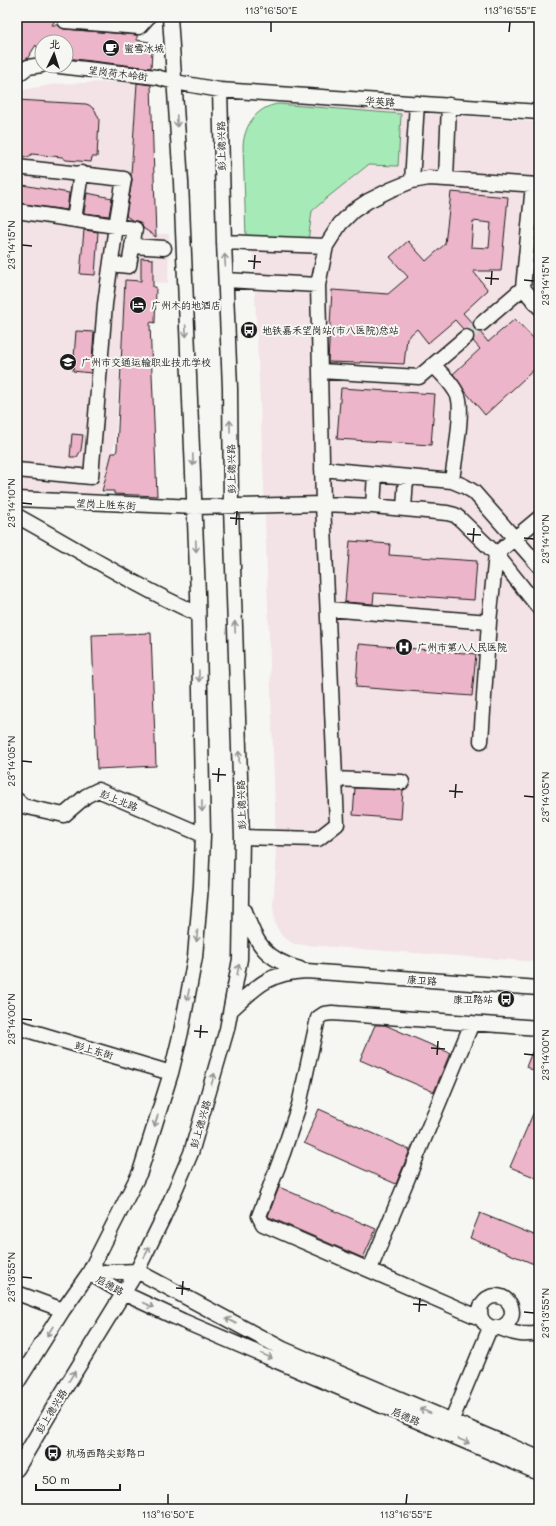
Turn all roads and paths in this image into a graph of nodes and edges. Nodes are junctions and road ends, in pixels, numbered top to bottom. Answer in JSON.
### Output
{"nodes":[{"id":1,"x":66,"y":17,"type":"edge"},
{"id":2,"x":148,"y":17,"type":"edge"},
{"id":3,"x":170,"y":17,"type":"edge"},
{"id":4,"x":34,"y":66,"type":"edge"},
{"id":5,"x":74,"y":68,"type":"edge"},
{"id":6,"x":17,"y":74,"type":"edge"},
{"id":7,"x":175,"y":82,"type":"junction"},
{"id":8,"x":220,"y":90,"type":"junction"},
{"id":9,"x":417,"y":103,"type":"junction"},
{"id":10,"x":449,"y":105,"type":"junction"},
{"id":11,"x":539,"y":112,"type":"edge"},
{"id":12,"x":17,"y":167,"type":"edge"},
{"id":13,"x":81,"y":173,"type":"junction"},
{"id":14,"x":446,"y":178,"type":"junction"},
{"id":15,"x":412,"y":181,"type":"junction"},
{"id":16,"x":536,"y":185,"type":"edge"},
{"id":17,"x":17,"y":211,"type":"edge"},
{"id":18,"x":74,"y":220,"type":"junction"},
{"id":19,"x":116,"y":226,"type":"junction"},
{"id":20,"x":224,"y":242,"type":"junction"},
{"id":21,"x":132,"y":246,"type":"junction"},
{"id":22,"x":326,"y":246,"type":"junction"},
{"id":23,"x":164,"y":248,"type":"dead end"},
{"id":24,"x":111,"y":264,"type":"junction"},
{"id":25,"x":226,"y":280,"type":"junction"},
{"id":26,"x":318,"y":285,"type":"junction"},
{"id":27,"x":523,"y":288,"type":"junction"},
{"id":28,"x":539,"y":307,"type":"edge"},
{"id":29,"x":481,"y":324,"type":"tunnel mouth"},
{"id":30,"x":466,"y":337,"type":"tunnel mouth"},
{"id":31,"x":433,"y":365,"type":"junction"},
{"id":32,"x":320,"y":371,"type":"junction"},
{"id":33,"x":322,"y":469,"type":"junction"},
{"id":34,"x":17,"y":470,"type":"edge"},
{"id":35,"x":375,"y":474,"type":"junction"},
{"id":36,"x":406,"y":477,"type":"junction"},
{"id":37,"x":452,"y":481,"type":"junction"},
{"id":38,"x":17,"y":499,"type":"edge"},
{"id":39,"x":323,"y":504,"type":"junction"},
{"id":40,"x":373,"y":506,"type":"junction"},
{"id":41,"x":231,"y":507,"type":"junction"},
{"id":42,"x":195,"y":508,"type":"junction"},
{"id":43,"x":404,"y":509,"type":"junction"},
{"id":44,"x":17,"y":516,"type":"edge"},
{"id":45,"x":539,"y":518,"type":"edge"},
{"id":46,"x":515,"y":539,"type":"junction"},
{"id":47,"x":496,"y":554,"type":"junction"},
{"id":48,"x":539,"y":566,"type":"edge"},
{"id":49,"x":539,"y":608,"type":"edge"},
{"id":50,"x":328,"y":609,"type":"junction"},
{"id":51,"x":198,"y":614,"type":"junction"},
{"id":52,"x":489,"y":622,"type":"junction"},
{"id":53,"x":481,"y":741,"type":"dead end"},
{"id":54,"x":335,"y":779,"type":"junction"},
{"id":55,"x":402,"y":782,"type":"dead end"},
{"id":56,"x":17,"y":800,"type":"edge"},
{"id":57,"x":203,"y":835,"type":"junction"},
{"id":58,"x":242,"y":837,"type":"junction"},
{"id":59,"x":242,"y":899,"type":"junction"},
{"id":60,"x":306,"y":971,"type":"junction"},
{"id":61,"x":539,"y":988,"type":"edge"},
{"id":62,"x":232,"y":1009,"type":"junction"},
{"id":63,"x":472,"y":1023,"type":"junction"},
{"id":64,"x":17,"y":1027,"type":"edge"},
{"id":65,"x":539,"y":1028,"type":"edge"},
{"id":66,"x":171,"y":1072,"type":"junction"},
{"id":67,"x":370,"y":1269,"type":"junction"},
{"id":68,"x":137,"y":1271,"type":"junction"},
{"id":69,"x":89,"y":1273,"type":"junction"},
{"id":70,"x":17,"y":1293,"type":"edge"},
{"id":71,"x":123,"y":1293,"type":"junction"},
{"id":72,"x":63,"y":1310,"type":"junction"},
{"id":73,"x":480,"y":1318,"type":"junction"},
{"id":74,"x":495,"y":1328,"type":"junction"},
{"id":75,"x":539,"y":1333,"type":"edge"},
{"id":76,"x":17,"y":1384,"type":"edge"},
{"id":77,"x":449,"y":1427,"type":"junction"},
{"id":78,"x":539,"y":1458,"type":"edge"},
{"id":79,"x":17,"y":1470,"type":"edge"},
{"id":80,"x":539,"y":1473,"type":"edge"}],
"edges":[{"from":1,"to":2,"type":"street"},
{"from":3,"to":7,"type":"street"},
{"from":4,"to":6,"type":"street"},
{"from":5,"to":7,"type":"street","name":"望岗荷木岭街"},
{"from":7,"to":8,"type":"street","name":"望岗荷木岭街"},
{"from":7,"to":42,"type":"street","one_way":true},
{"from":8,"to":9,"type":"street","name":"华英路"},
{"from":8,"to":20,"type":"street","name":"彭上德兴路"},
{"from":9,"to":10,"type":"street","name":"华英路"},
{"from":9,"to":15,"type":"street"},
{"from":10,"to":11,"type":"street","name":"华英路"},
{"from":10,"to":14,"type":"street"},
{"from":12,"to":13,"type":"street"},
{"from":13,"to":18,"type":"street"},
{"from":13,"to":19,"type":"street"},
{"from":14,"to":15,"type":"street"},
{"from":14,"to":16,"type":"street"},
{"from":15,"to":22,"type":"street"},
{"from":16,"to":27,"type":"street"},
{"from":17,"to":18,"type":"street"},
{"from":18,"to":19,"type":"street"},
{"from":19,"to":21,"type":"street"},
{"from":19,"to":24,"type":"street"},
{"from":20,"to":22,"type":"street"},
{"from":25,"to":20,"type":"street","name":"彭上德兴路","one_way":true},
{"from":21,"to":23,"type":"street"},
{"from":21,"to":24,"type":"street"},
{"from":22,"to":26,"type":"street"},
{"from":24,"to":34,"type":"street"},
{"from":25,"to":26,"type":"street"},
{"from":41,"to":25,"type":"street","name":"彭上德兴路","one_way":true},
{"from":26,"to":32,"type":"street"},
{"from":27,"to":28,"type":"street"},
{"from":27,"to":29,"type":"street"},
{"from":30,"to":31,"type":"street"},
{"from":31,"to":32,"type":"street"},
{"from":31,"to":37,"type":"street"},
{"from":32,"to":33,"type":"street"},
{"from":33,"to":35,"type":"street"},
{"from":33,"to":39,"type":"street"},
{"from":35,"to":36,"type":"street"},
{"from":35,"to":40,"type":"street"},
{"from":36,"to":37,"type":"street"},
{"from":36,"to":43,"type":"street"},
{"from":37,"to":46,"type":"street"},
{"from":38,"to":42,"type":"street","name":"望岗上胜东街"},
{"from":39,"to":40,"type":"street","name":"望岗上胜东街"},
{"from":39,"to":41,"type":"street","name":"望岗上胜东街"},
{"from":39,"to":50,"type":"street"},
{"from":40,"to":43,"type":"street","name":"望岗上胜东街"},
{"from":41,"to":42,"type":"street","name":"望岗上胜东街"},
{"from":58,"to":41,"type":"street","name":"彭上德兴路","one_way":true},
{"from":42,"to":51,"type":"street","one_way":true},
{"from":43,"to":47,"type":"street","name":"望岗上胜东街"},
{"from":44,"to":51,"type":"street"},
{"from":45,"to":46,"type":"street"},
{"from":46,"to":47,"type":"street"},
{"from":46,"to":48,"type":"street"},
{"from":47,"to":49,"type":"street","name":"望岗上胜东街"},
{"from":47,"to":52,"type":"street"},
{"from":50,"to":52,"type":"street"},
{"from":50,"to":54,"type":"street"},
{"from":51,"to":57,"type":"street","one_way":true},
{"from":52,"to":53,"type":"street"},
{"from":54,"to":55,"type":"street"},
{"from":54,"to":58,"type":"street"},
{"from":56,"to":57,"type":"street","name":"彭上北路"},
{"from":57,"to":66,"type":"street","one_way":true},
{"from":58,"to":59,"type":"street","name":"彭上德兴路"},
{"from":59,"to":60,"type":"street"},
{"from":62,"to":59,"type":"street","name":"彭上德兴路","one_way":true},
{"from":60,"to":61,"type":"street","name":"康卫路"},
{"from":60,"to":62,"type":"street"},
{"from":68,"to":62,"type":"street","name":"彭上德兴路","one_way":true},
{"from":63,"to":65,"type":"street"},
{"from":63,"to":67,"type":"street"},
{"from":63,"to":67,"type":"street"},
{"from":64,"to":66,"type":"street","name":"彭上东街"},
{"from":66,"to":69,"type":"street","one_way":true},
{"from":67,"to":73,"type":"street"},
{"from":68,"to":69,"type":"street","name":"启德路"},
{"from":68,"to":71,"type":"street","name":"彭上德兴路"},
{"from":77,"to":68,"type":"street","name":"启德路","one_way":true},
{"from":69,"to":71,"type":"street","name":"启德路"},
{"from":69,"to":72,"type":"street"},
{"from":70,"to":72,"type":"street"},
{"from":71,"to":77,"type":"street","name":"启德路","one_way":true},
{"from":79,"to":71,"type":"street","name":"彭上德兴路","one_way":true},
{"from":72,"to":76,"type":"street","one_way":true},
{"from":73,"to":74,"type":"street"},
{"from":73,"to":74,"type":"street"},
{"from":74,"to":75,"type":"street"},
{"from":74,"to":77,"type":"street"},
{"from":77,"to":78,"type":"street","name":"启德路"},
{"from":77,"to":80,"type":"street","name":"启德路","one_way":true}]}
